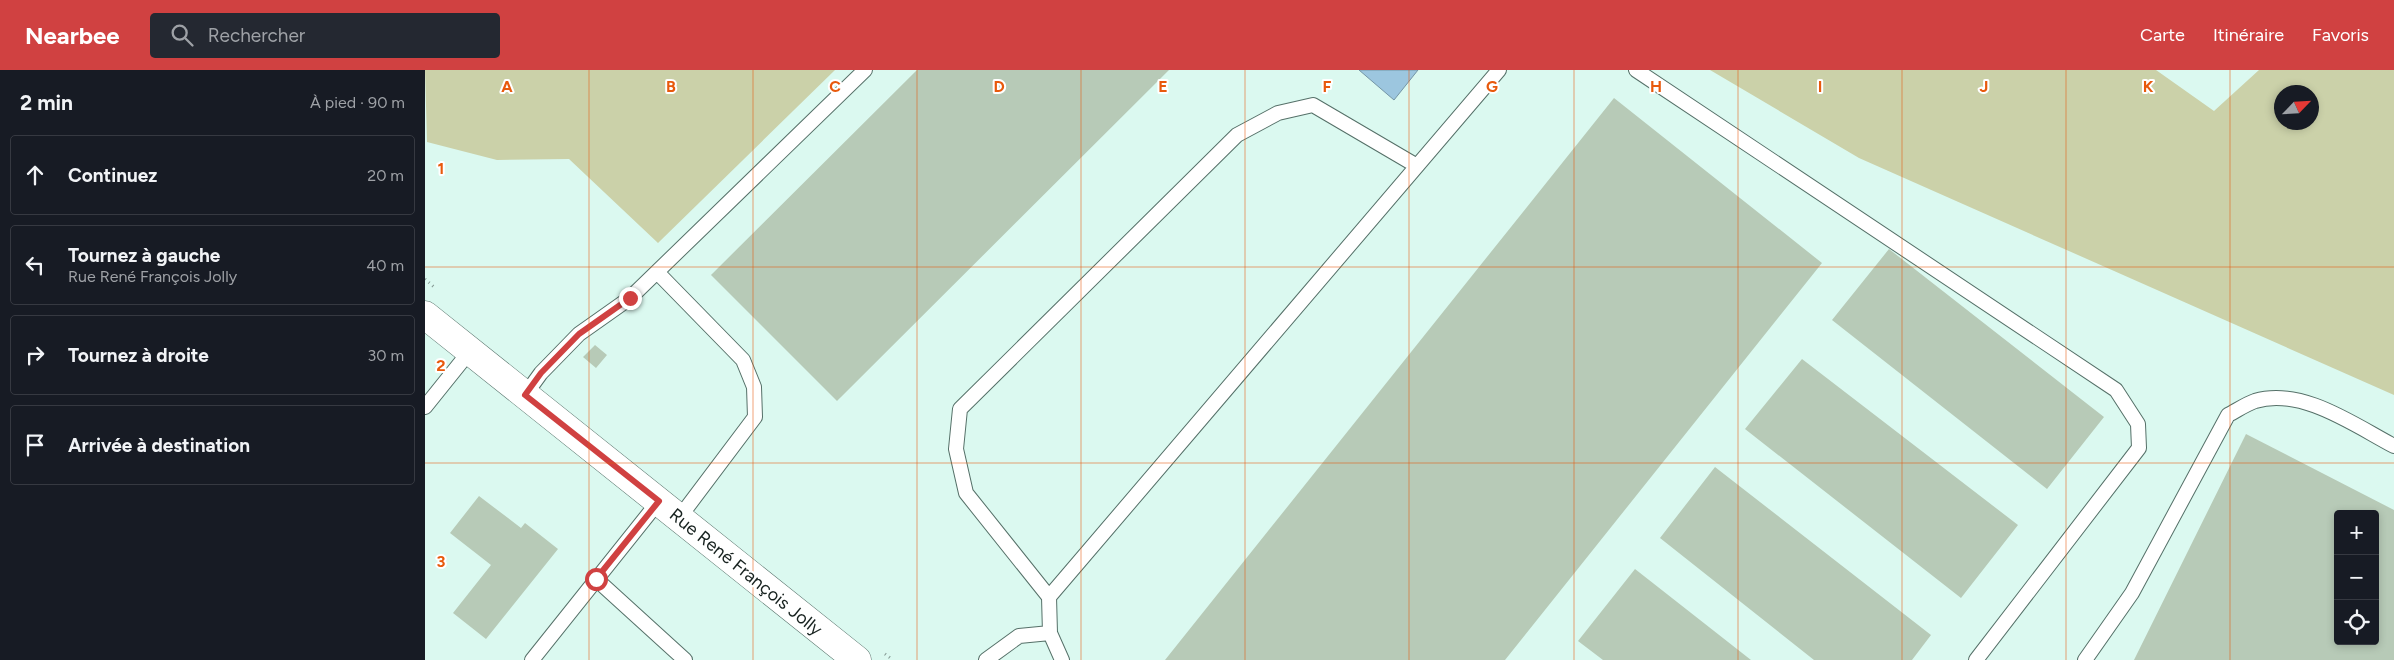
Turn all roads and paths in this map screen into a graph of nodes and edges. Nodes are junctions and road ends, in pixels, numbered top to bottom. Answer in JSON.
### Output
{"nodes":[{"id":1,"x":865,"y":70,"type":"edge"},
{"id":2,"x":1499,"y":70,"type":"edge"},
{"id":3,"x":1637,"y":70,"type":"edge"},
{"id":4,"x":1417,"y":166,"type":"junction"},
{"id":5,"x":657,"y":272,"type":"junction"},
{"id":6,"x":425,"y":315,"type":"edge"},
{"id":7,"x":470,"y":351,"type":"junction"},
{"id":8,"x":525,"y":395,"type":"junction"},
{"id":9,"x":425,"y":407,"type":"edge"},
{"id":10,"x":2394,"y":446,"type":"edge"},
{"id":11,"x":669,"y":510,"type":"junction"},
{"id":12,"x":596,"y":579,"type":"junction"},
{"id":13,"x":1049,"y":597,"type":"junction"},
{"id":14,"x":1050,"y":633,"type":"junction"},
{"id":15,"x":532,"y":660,"type":"edge"},
{"id":16,"x":685,"y":660,"type":"edge"},
{"id":17,"x":857,"y":660,"type":"edge"},
{"id":18,"x":986,"y":660,"type":"edge"},
{"id":19,"x":1062,"y":660,"type":"edge"},
{"id":20,"x":1976,"y":660,"type":"edge"},
{"id":21,"x":2085,"y":660,"type":"edge"}],
"edges":[{"from":1,"to":5,"type":"lane"},
{"from":2,"to":4,"type":"lane"},
{"from":3,"to":20,"type":"lane"},
{"from":4,"to":13,"type":"lane"},
{"from":4,"to":13,"type":"lane"},
{"from":5,"to":8,"type":"lane"},
{"from":5,"to":11,"type":"lane"},
{"from":6,"to":7,"type":"street","name":"Rue René François Jolly"},
{"from":7,"to":8,"type":"street","name":"Rue René François Jolly"},
{"from":7,"to":9,"type":"lane"},
{"from":8,"to":11,"type":"street","name":"Rue René François Jolly"},
{"from":10,"to":21,"type":"lane"},
{"from":11,"to":12,"type":"lane"},
{"from":11,"to":17,"type":"street","name":"Rue René François Jolly"},
{"from":12,"to":15,"type":"lane"},
{"from":12,"to":16,"type":"lane"},
{"from":13,"to":14,"type":"lane"},
{"from":14,"to":18,"type":"lane"},
{"from":14,"to":19,"type":"lane"}]}
